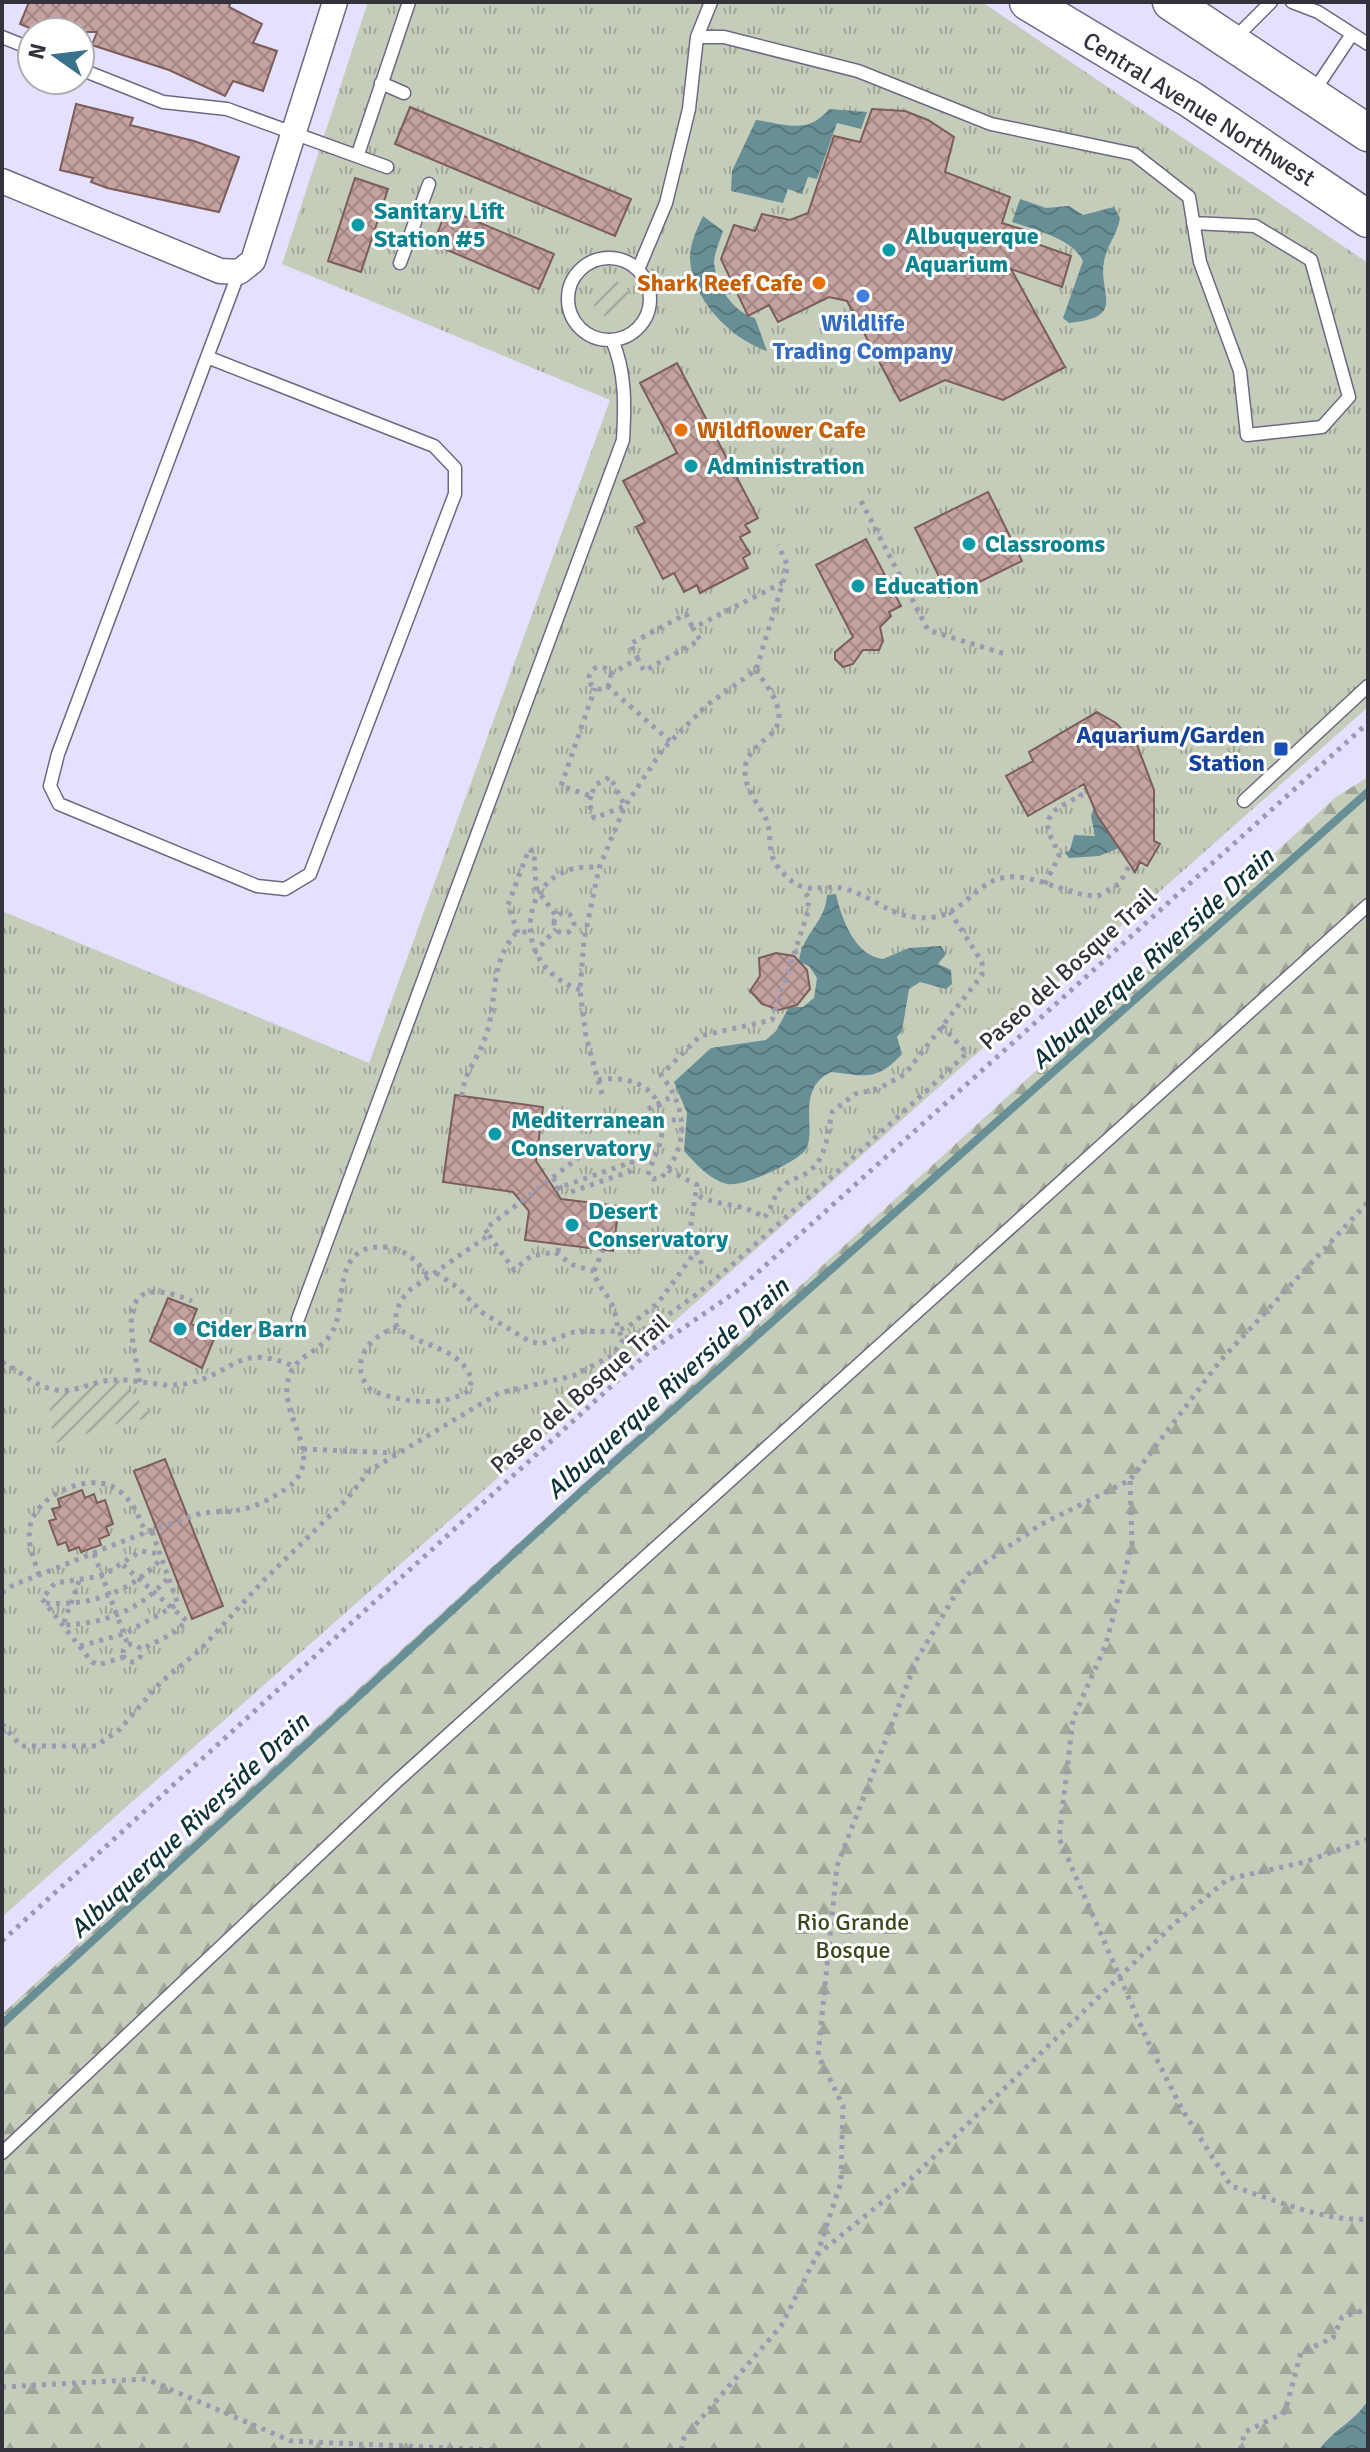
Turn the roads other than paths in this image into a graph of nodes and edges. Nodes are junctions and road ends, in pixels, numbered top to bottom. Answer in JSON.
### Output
{"nodes":[{"id":1,"x":335,"y":2,"type":"edge"},
{"id":2,"x":409,"y":2,"type":"edge"},
{"id":3,"x":711,"y":2,"type":"edge"},
{"id":4,"x":1028,"y":2,"type":"edge"},
{"id":5,"x":1171,"y":2,"type":"edge"},
{"id":6,"x":1271,"y":2,"type":"edge"},
{"id":7,"x":1292,"y":2,"type":"edge"},
{"id":8,"x":1352,"y":34,"type":"junction"},
{"id":9,"x":697,"y":37,"type":"junction"},
{"id":10,"x":1232,"y":41,"type":"junction"},
{"id":11,"x":1368,"y":44,"type":"edge"},
{"id":12,"x":96,"y":75,"type":"edge"},
{"id":13,"x":381,"y":83,"type":"junction"},
{"id":14,"x":404,"y":93,"type":"dead end"},
{"id":15,"x":1312,"y":94,"type":"junction"},
{"id":16,"x":294,"y":132,"type":"junction"},
{"id":17,"x":1368,"y":133,"type":"edge"},
{"id":18,"x":358,"y":154,"type":"junction"},
{"id":19,"x":387,"y":167,"type":"dead end"},
{"id":20,"x":2,"y":181,"type":"edge"},
{"id":21,"x":429,"y":184,"type":"dead end"},
{"id":22,"x":1368,"y":219,"type":"edge"},
{"id":23,"x":1193,"y":223,"type":"junction"},
{"id":24,"x":400,"y":263,"type":"dead end"},
{"id":25,"x":638,"y":270,"type":"junction"},
{"id":26,"x":239,"y":272,"type":"junction"},
{"id":27,"x":612,"y":340,"type":"junction"},
{"id":28,"x":207,"y":357,"type":"junction"},
{"id":29,"x":1368,"y":686,"type":"edge"},
{"id":30,"x":1244,"y":801,"type":"dead end"},
{"id":31,"x":1368,"y":905,"type":"edge"},
{"id":32,"x":298,"y":1319,"type":"dead end"},
{"id":33,"x":2,"y":2153,"type":"edge"}],
"edges":[{"from":1,"to":16,"type":"street"},
{"from":2,"to":13,"type":"lane"},
{"from":3,"to":9,"type":"lane"},
{"from":4,"to":22,"type":"main road","name":"Central Avenue Northwest"},
{"from":5,"to":10,"type":"main road"},
{"from":6,"to":10,"type":"lane"},
{"from":7,"to":8,"type":"lane"},
{"from":8,"to":11,"type":"lane"},
{"from":8,"to":15,"type":"lane"},
{"from":9,"to":23,"type":"lane"},
{"from":9,"to":25,"type":"lane"},
{"from":10,"to":15,"type":"main road"},
{"from":12,"to":16,"type":"lane"},
{"from":13,"to":14,"type":"lane"},
{"from":13,"to":18,"type":"lane"},
{"from":15,"to":17,"type":"main road"},
{"from":16,"to":18,"type":"lane"},
{"from":16,"to":26,"type":"street"},
{"from":18,"to":19,"type":"lane"},
{"from":20,"to":26,"type":"street"},
{"from":21,"to":24,"type":"lane"},
{"from":23,"to":23,"type":"lane"},
{"from":25,"to":27,"type":"lane"},
{"from":25,"to":27,"type":"lane"},
{"from":26,"to":28,"type":"lane"},
{"from":27,"to":32,"type":"lane"},
{"from":28,"to":28,"type":"lane"},
{"from":29,"to":30,"type":"lane"},
{"from":31,"to":33,"type":"lane"}]}
